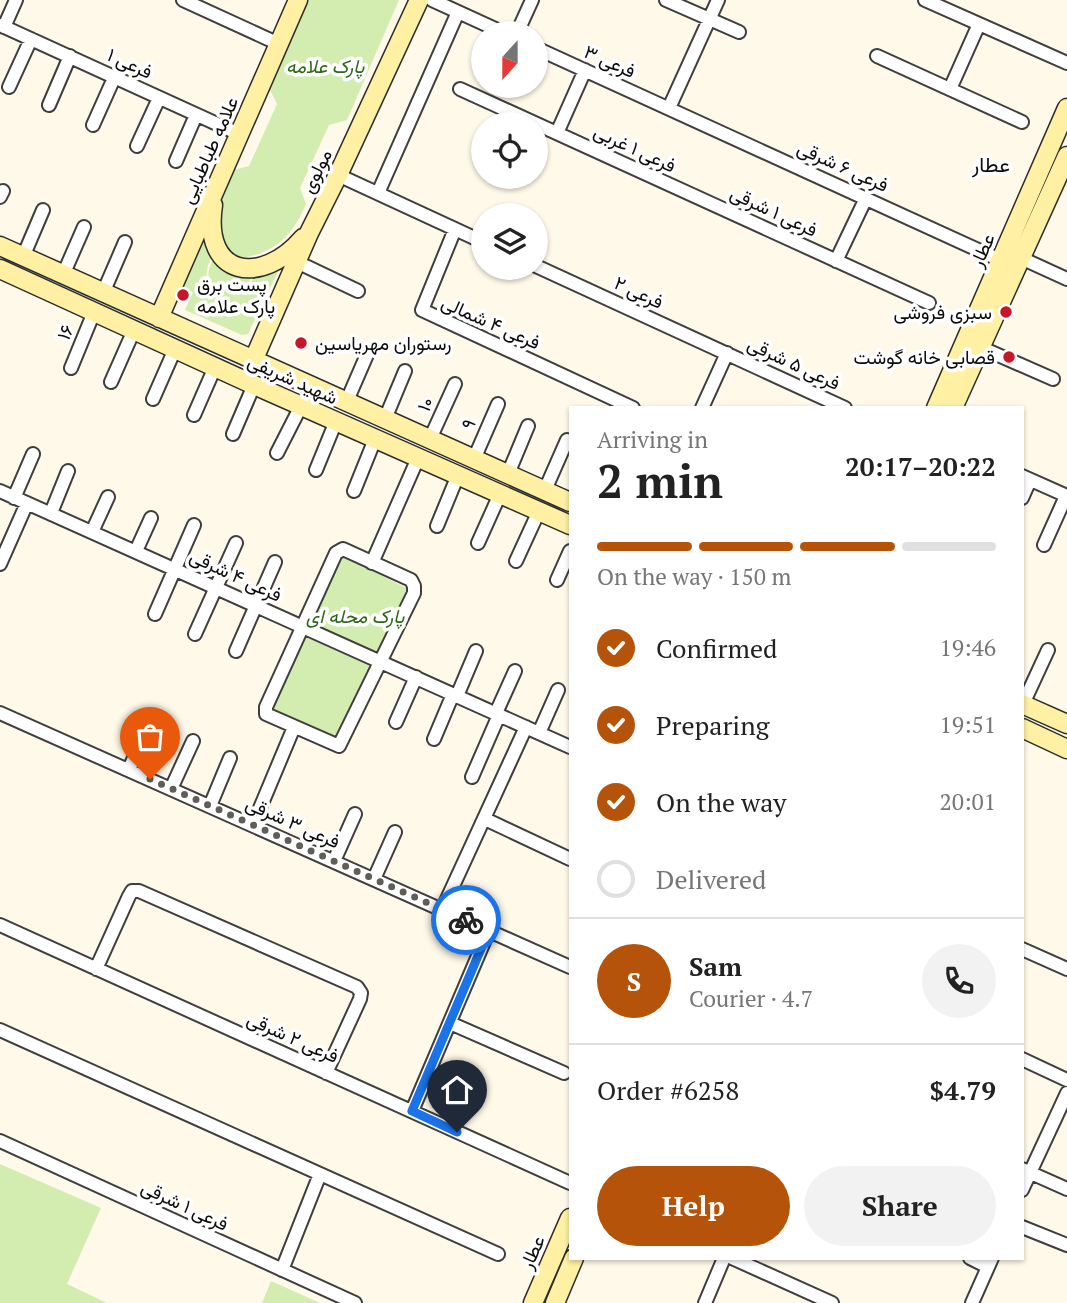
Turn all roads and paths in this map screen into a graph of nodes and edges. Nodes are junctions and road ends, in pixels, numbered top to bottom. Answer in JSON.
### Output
{"nodes":[{"id":1,"x":16,"y":0,"type":"edge"},
{"id":2,"x":183,"y":0,"type":"edge"},
{"id":3,"x":298,"y":0,"type":"edge"},
{"id":4,"x":419,"y":0,"type":"edge"},
{"id":5,"x":432,"y":0,"type":"edge"},
{"id":6,"x":532,"y":0,"type":"edge"},
{"id":7,"x":666,"y":0,"type":"edge"},
{"id":8,"x":718,"y":0,"type":"edge"},
{"id":9,"x":925,"y":0,"type":"edge"},
{"id":10,"x":458,"y":12,"type":"junction"},
{"id":11,"x":709,"y":19,"type":"junction"},
{"id":12,"x":478,"y":21,"type":"edge"},
{"id":13,"x":522,"y":21,"type":"edge"},
{"id":14,"x":979,"y":24,"type":"junction"},
{"id":15,"x":2,"y":26,"type":"edge"},
{"id":16,"x":738,"y":32,"type":"dead end"},
{"id":17,"x":31,"y":38,"type":"junction"},
{"id":18,"x":279,"y":44,"type":"junction"},
{"id":19,"x":548,"y":53,"type":"edge"},
{"id":20,"x":70,"y":56,"type":"junction"},
{"id":21,"x":877,"y":56,"type":"dead end"},
{"id":22,"x":1067,"y":63,"type":"edge"},
{"id":23,"x":585,"y":70,"type":"junction"},
{"id":24,"x":114,"y":78,"type":"junction"},
{"id":25,"x":9,"y":87,"type":"dead end"},
{"id":26,"x":460,"y":89,"type":"dead end"},
{"id":27,"x":950,"y":89,"type":"junction"},
{"id":28,"x":159,"y":98,"type":"junction"},
{"id":29,"x":49,"y":105,"type":"dead end"},
{"id":30,"x":669,"y":108,"type":"junction"},
{"id":31,"x":1067,"y":108,"type":"edge"},
{"id":32,"x":197,"y":115,"type":"junction"},
{"id":33,"x":1022,"y":122,"type":"dead end"},
{"id":34,"x":93,"y":125,"type":"dead end"},
{"id":35,"x":557,"y":133,"type":"junction"},
{"id":36,"x":239,"y":134,"type":"junction"},
{"id":37,"x":137,"y":146,"type":"dead end"},
{"id":38,"x":1067,"y":156,"type":"edge"},
{"id":39,"x":176,"y":161,"type":"dead end"},
{"id":40,"x":338,"y":175,"type":"junction"},
{"id":41,"x":215,"y":188,"type":"junction"},
{"id":42,"x":378,"y":193,"type":"junction"},
{"id":43,"x":697,"y":197,"type":"joint"},
{"id":44,"x":866,"y":198,"type":"junction"},
{"id":45,"x":43,"y":210,"type":"dead end"},
{"id":46,"x":84,"y":227,"type":"dead end"},
{"id":47,"x":455,"y":229,"type":"junction"},
{"id":48,"x":309,"y":232,"type":"junction"},
{"id":49,"x":471,"y":236,"type":"edge"},
{"id":50,"x":125,"y":242,"type":"dead end"},
{"id":51,"x":0,"y":246,"type":"edge"},
{"id":52,"x":23,"y":257,"type":"junction"},
{"id":53,"x":1021,"y":258,"type":"junction"},
{"id":54,"x":1000,"y":260,"type":"junction"},
{"id":55,"x":836,"y":261,"type":"junction"},
{"id":56,"x":297,"y":262,"type":"junction"},
{"id":57,"x":0,"y":269,"type":"edge"},
{"id":58,"x":548,"y":272,"type":"edge"},
{"id":59,"x":63,"y":275,"type":"junction"},
{"id":60,"x":1067,"y":279,"type":"edge"},
{"id":61,"x":358,"y":291,"type":"dead end"},
{"id":62,"x":103,"y":293,"type":"junction"},
{"id":63,"x":929,"y":303,"type":"dead end"},
{"id":64,"x":94,"y":312,"type":"junction"},
{"id":65,"x":159,"y":318,"type":"junction"},
{"id":66,"x":134,"y":330,"type":"junction"},
{"id":67,"x":973,"y":344,"type":"junction"},
{"id":68,"x":175,"y":349,"type":"junction"},
{"id":69,"x":369,"y":350,"type":"dead end"},
{"id":70,"x":727,"y":354,"type":"junction"},
{"id":71,"x":253,"y":361,"type":"junction"},
{"id":72,"x":215,"y":367,"type":"junction"},
{"id":73,"x":71,"y":368,"type":"dead end"},
{"id":74,"x":405,"y":371,"type":"dead end"},
{"id":75,"x":1053,"y":379,"type":"dead end"},
{"id":76,"x":111,"y":382,"type":"dead end"},
{"id":77,"x":455,"y":384,"type":"dead end"},
{"id":78,"x":254,"y":385,"type":"junction"},
{"id":79,"x":153,"y":399,"type":"dead end"},
{"id":80,"x":346,"y":403,"type":"junction"},
{"id":81,"x":498,"y":404,"type":"dead end"},
{"id":82,"x":301,"y":406,"type":"junction"},
{"id":83,"x":629,"y":406,"type":"edge"},
{"id":84,"x":703,"y":406,"type":"edge"},
{"id":85,"x":838,"y":406,"type":"edge"},
{"id":86,"x":937,"y":406,"type":"edge"},
{"id":87,"x":954,"y":406,"type":"edge"},
{"id":88,"x":194,"y":415,"type":"dead end"},
{"id":89,"x":336,"y":421,"type":"junction"},
{"id":90,"x":393,"y":423,"type":"junction"},
{"id":91,"x":528,"y":426,"type":"dead end"},
{"id":92,"x":233,"y":434,"type":"dead end"},
{"id":93,"x":429,"y":439,"type":"junction"},
{"id":94,"x":567,"y":440,"type":"dead end"},
{"id":95,"x":384,"y":443,"type":"junction"},
{"id":96,"x":276,"y":453,"type":"dead end"},
{"id":97,"x":33,"y":454,"type":"dead end"},
{"id":98,"x":418,"y":458,"type":"junction"},
{"id":99,"x":474,"y":459,"type":"junction"},
{"id":100,"x":316,"y":470,"type":"dead end"},
{"id":101,"x":68,"y":471,"type":"dead end"},
{"id":102,"x":508,"y":474,"type":"junction"},
{"id":103,"x":458,"y":475,"type":"junction"},
{"id":104,"x":1026,"y":478,"type":"edge"},
{"id":105,"x":0,"y":491,"type":"edge"},
{"id":106,"x":354,"y":491,"type":"dead end"},
{"id":107,"x":545,"y":491,"type":"junction"},
{"id":108,"x":500,"y":494,"type":"junction"},
{"id":109,"x":1067,"y":496,"type":"edge"},
{"id":110,"x":108,"y":497,"type":"dead end"},
{"id":111,"x":14,"y":498,"type":"junction"},
{"id":112,"x":569,"y":502,"type":"edge"},
{"id":113,"x":27,"y":503,"type":"junction"},
{"id":114,"x":539,"y":511,"type":"junction"},
{"id":115,"x":51,"y":513,"type":"junction"},
{"id":116,"x":151,"y":518,"type":"dead end"},
{"id":117,"x":194,"y":525,"type":"dead end"},
{"id":118,"x":569,"y":525,"type":"edge"},
{"id":119,"x":437,"y":526,"type":"dead end"},
{"id":120,"x":92,"y":532,"type":"junction"},
{"id":121,"x":236,"y":543,"type":"dead end"},
{"id":122,"x":478,"y":543,"type":"dead end"},
{"id":123,"x":1044,"y":545,"type":"dead end"},
{"id":124,"x":136,"y":551,"type":"junction"},
{"id":125,"x":569,"y":553,"type":"edge"},
{"id":126,"x":516,"y":561,"type":"dead end"},
{"id":127,"x":275,"y":562,"type":"dead end"},
{"id":128,"x":372,"y":563,"type":"junction"},
{"id":129,"x":0,"y":564,"type":"edge"},
{"id":130,"x":175,"y":569,"type":"junction"},
{"id":131,"x":557,"y":580,"type":"dead end"},
{"id":132,"x":216,"y":587,"type":"junction"},
{"id":133,"x":256,"y":606,"type":"junction"},
{"id":134,"x":155,"y":614,"type":"dead end"},
{"id":135,"x":303,"y":627,"type":"junction"},
{"id":136,"x":195,"y":634,"type":"dead end"},
{"id":137,"x":1048,"y":650,"type":"dead end"},
{"id":138,"x":236,"y":651,"type":"dead end"},
{"id":139,"x":476,"y":651,"type":"dead end"},
{"id":140,"x":382,"y":663,"type":"junction"},
{"id":141,"x":515,"y":671,"type":"dead end"},
{"id":142,"x":416,"y":677,"type":"junction"},
{"id":143,"x":558,"y":690,"type":"dead end"},
{"id":144,"x":455,"y":695,"type":"junction"},
{"id":145,"x":1024,"y":702,"type":"edge"},
{"id":146,"x":1024,"y":704,"type":"edge"},
{"id":147,"x":0,"y":713,"type":"edge"},
{"id":148,"x":498,"y":714,"type":"junction"},
{"id":149,"x":1066,"y":721,"type":"edge"},
{"id":150,"x":149,"y":722,"type":"dead end"},
{"id":151,"x":396,"y":722,"type":"dead end"},
{"id":152,"x":294,"y":727,"type":"junction"},
{"id":153,"x":527,"y":727,"type":"junction"},
{"id":154,"x":1024,"y":729,"type":"edge"},
{"id":155,"x":539,"y":733,"type":"junction"},
{"id":156,"x":434,"y":739,"type":"dead end"},
{"id":157,"x":193,"y":741,"type":"dead end"},
{"id":158,"x":569,"y":747,"type":"edge"},
{"id":159,"x":1067,"y":749,"type":"edge"},
{"id":160,"x":230,"y":758,"type":"dead end"},
{"id":161,"x":129,"y":770,"type":"junction"},
{"id":162,"x":471,"y":776,"type":"dead end"},
{"id":163,"x":171,"y":789,"type":"junction"},
{"id":164,"x":210,"y":806,"type":"junction"},
{"id":165,"x":355,"y":814,"type":"dead end"},
{"id":166,"x":485,"y":819,"type":"junction"},
{"id":167,"x":253,"y":825,"type":"junction"},
{"id":168,"x":395,"y":832,"type":"dead end"},
{"id":169,"x":569,"y":859,"type":"edge"},
{"id":170,"x":334,"y":861,"type":"junction"},
{"id":171,"x":374,"y":879,"type":"junction"},
{"id":172,"x":442,"y":910,"type":"junction"},
{"id":173,"x":0,"y":925,"type":"edge"},
{"id":174,"x":489,"y":930,"type":"junction"},
{"id":175,"x":1024,"y":950,"type":"edge"},
{"id":176,"x":569,"y":967,"type":"edge"},
{"id":177,"x":96,"y":969,"type":"junction"},
{"id":178,"x":1067,"y":969,"type":"edge"},
{"id":179,"x":450,"y":1023,"type":"junction"},
{"id":180,"x":0,"y":1030,"type":"edge"},
{"id":181,"x":1024,"y":1060,"type":"edge"},
{"id":182,"x":326,"y":1073,"type":"junction"},
{"id":183,"x":564,"y":1073,"type":"dead end"},
{"id":184,"x":1067,"y":1080,"type":"edge"},
{"id":185,"x":1067,"y":1093,"type":"edge"},
{"id":186,"x":412,"y":1111,"type":"junction"},
{"id":187,"x":0,"y":1141,"type":"edge"},
{"id":188,"x":1026,"y":1171,"type":"edge"},
{"id":189,"x":320,"y":1174,"type":"junction"},
{"id":190,"x":569,"y":1183,"type":"edge"},
{"id":191,"x":1067,"y":1189,"type":"edge"},
{"id":192,"x":569,"y":1220,"type":"edge"},
{"id":193,"x":1024,"y":1228,"type":"edge"},
{"id":194,"x":1067,"y":1245,"type":"edge"},
{"id":195,"x":498,"y":1254,"type":"dead end"},
{"id":196,"x":572,"y":1260,"type":"edge"},
{"id":197,"x":723,"y":1260,"type":"edge"},
{"id":198,"x":736,"y":1260,"type":"edge"},
{"id":199,"x":990,"y":1262,"type":"edge"},
{"id":200,"x":282,"y":1270,"type":"junction"},
{"id":201,"x":355,"y":1303,"type":"edge"},
{"id":202,"x":533,"y":1303,"type":"edge"},
{"id":203,"x":555,"y":1303,"type":"edge"},
{"id":204,"x":705,"y":1303,"type":"edge"},
{"id":205,"x":832,"y":1303,"type":"edge"},
{"id":206,"x":972,"y":1303,"type":"edge"}],
"edges":[{"from":1,"to":15,"type":"street"},
{"from":2,"to":18,"type":"street"},
{"from":3,"to":18,"type":"main road","name":"علامه طباطبایی"},
{"from":4,"to":40,"type":"main road","name":"مولوی"},
{"from":5,"to":10,"type":"street"},
{"from":6,"to":13,"type":"street"},
{"from":7,"to":11,"type":"street"},
{"from":8,"to":11,"type":"street"},
{"from":9,"to":14,"type":"street"},
{"from":10,"to":12,"type":"street"},
{"from":10,"to":42,"type":"street"},
{"from":11,"to":16,"type":"street"},
{"from":11,"to":30,"type":"street"},
{"from":14,"to":22,"type":"street"},
{"from":14,"to":27,"type":"street"},
{"from":15,"to":17,"type":"street","name":"فرعی ۱"},
{"from":17,"to":20,"type":"street","name":"فرعی ۱"},
{"from":17,"to":25,"type":"street"},
{"from":18,"to":36,"type":"main road","name":"علامه طباطبایی"},
{"from":19,"to":23,"type":"street","name":"فرعی ۳"},
{"from":20,"to":24,"type":"street","name":"فرعی ۱"},
{"from":20,"to":29,"type":"street"},
{"from":21,"to":27,"type":"street"},
{"from":23,"to":30,"type":"street","name":"فرعی ۳"},
{"from":23,"to":35,"type":"street"},
{"from":24,"to":28,"type":"street","name":"فرعی ۱"},
{"from":24,"to":34,"type":"street"},
{"from":26,"to":35,"type":"street"},
{"from":27,"to":33,"type":"street"},
{"from":28,"to":32,"type":"street","name":"فرعی ۱"},
{"from":28,"to":37,"type":"street"},
{"from":30,"to":44,"type":"street","name":"فرعی ۶ شرقی"},
{"from":31,"to":54,"type":"main road","name":"عطار"},
{"from":32,"to":36,"type":"street","name":"فرعی ۱"},
{"from":32,"to":39,"type":"street"},
{"from":35,"to":43,"type":"street","name":"فرعی ۱ غربی"},
{"from":36,"to":41,"type":"main road","name":"علامه طباطبایی"},
{"from":38,"to":53,"type":"main road","name":"عطار"},
{"from":40,"to":42,"type":"street"},
{"from":40,"to":48,"type":"main road","name":"مولوی"},
{"from":41,"to":48,"type":"main road"},
{"from":41,"to":65,"type":"main road","name":"علامه طباطبایی"},
{"from":42,"to":47,"type":"street"},
{"from":43,"to":55,"type":"street","name":"فرعی ۱ شرقی"},
{"from":44,"to":54,"type":"street","name":"فرعی ۶ شرقی"},
{"from":44,"to":55,"type":"street"},
{"from":45,"to":52,"type":"street"},
{"from":46,"to":59,"type":"street"},
{"from":47,"to":49,"type":"street"},
{"from":47,"to":83,"type":"street","name":"فرعی ۴ شمالی"},
{"from":48,"to":56,"type":"main road","name":"مولوی"},
{"from":50,"to":62,"type":"street"},
{"from":51,"to":52,"type":"main road","name":"شهید شریفی"},
{"from":52,"to":59,"type":"main road","name":"شهید شریفی"},
{"from":53,"to":60,"type":"street"},
{"from":53,"to":67,"type":"main road","name":"عطار"},
{"from":54,"to":67,"type":"main road","name":"عطار"},
{"from":55,"to":63,"type":"street"},
{"from":56,"to":61,"type":"street"},
{"from":56,"to":71,"type":"main road","name":"مولوی"},
{"from":57,"to":64,"type":"main road","name":"شهید شریفی"},
{"from":58,"to":70,"type":"street","name":"فرعی ۲"},
{"from":59,"to":62,"type":"main road","name":"شهید شریفی"},
{"from":62,"to":65,"type":"main road","name":"شهید شریفی"},
{"from":64,"to":66,"type":"main road","name":"شهید شریفی"},
{"from":64,"to":73,"type":"street","name":"۱۶"},
{"from":65,"to":71,"type":"main road","name":"شهید شریفی"},
{"from":66,"to":68,"type":"main road","name":"شهید شریفی"},
{"from":66,"to":76,"type":"street"},
{"from":67,"to":75,"type":"street"},
{"from":67,"to":86,"type":"main road","name":"عطار"},
{"from":67,"to":87,"type":"main road","name":"عطار"},
{"from":68,"to":72,"type":"main road","name":"شهید شریفی"},
{"from":68,"to":79,"type":"street"},
{"from":69,"to":80,"type":"street"},
{"from":70,"to":84,"type":"street"},
{"from":70,"to":85,"type":"street","name":"فرعی ۵ شرقی"},
{"from":71,"to":80,"type":"main road","name":"شهید شریفی"},
{"from":72,"to":78,"type":"main road","name":"شهید شریفی"},
{"from":72,"to":88,"type":"street"},
{"from":74,"to":90,"type":"street"},
{"from":77,"to":93,"type":"street","name":"۱۰"},
{"from":78,"to":82,"type":"main road","name":"شهید شریفی"},
{"from":78,"to":92,"type":"street"},
{"from":80,"to":90,"type":"main road","name":"شهید شریفی"},
{"from":81,"to":99,"type":"street","name":"۹"},
{"from":82,"to":89,"type":"main road","name":"شهید شریفی"},
{"from":82,"to":96,"type":"street"},
{"from":89,"to":95,"type":"main road","name":"شهید شریفی"},
{"from":89,"to":100,"type":"street"},
{"from":90,"to":93,"type":"main road","name":"شهید شریفی"},
{"from":90,"to":95,"type":"main road"},
{"from":91,"to":102,"type":"street"},
{"from":93,"to":99,"type":"main road","name":"شهید شریفی"},
{"from":94,"to":107,"type":"street"},
{"from":95,"to":98,"type":"main road","name":"شهید شریفی"},
{"from":95,"to":106,"type":"street"},
{"from":97,"to":111,"type":"street"},
{"from":98,"to":103,"type":"main road","name":"شهید شریفی"},
{"from":98,"to":128,"type":"street"},
{"from":99,"to":102,"type":"main road","name":"شهید شریفی"},
{"from":101,"to":115,"type":"street"},
{"from":102,"to":107,"type":"main road","name":"شهید شریفی"},
{"from":103,"to":108,"type":"main road","name":"شهید شریفی"},
{"from":103,"to":119,"type":"street"},
{"from":104,"to":109,"type":"street"},
{"from":105,"to":111,"type":"street","name":"فرعی ۴ شرقی"},
{"from":107,"to":112,"type":"main road","name":"شهید شریفی"},
{"from":108,"to":114,"type":"main road","name":"شهید شریفی"},
{"from":108,"to":122,"type":"street"},
{"from":109,"to":123,"type":"street"},
{"from":110,"to":120,"type":"street"},
{"from":111,"to":113,"type":"street","name":"فرعی ۴ شرقی"},
{"from":113,"to":115,"type":"street","name":"فرعی ۴ شرقی"},
{"from":113,"to":129,"type":"street"},
{"from":114,"to":118,"type":"main road","name":"شهید شریفی"},
{"from":114,"to":126,"type":"street"},
{"from":115,"to":120,"type":"street","name":"فرعی ۴ شرقی"},
{"from":116,"to":124,"type":"street"},
{"from":117,"to":130,"type":"street"},
{"from":120,"to":124,"type":"street","name":"فرعی ۴ شرقی"},
{"from":121,"to":132,"type":"street"},
{"from":124,"to":130,"type":"street","name":"فرعی ۴ شرقی"},
{"from":125,"to":131,"type":"street"},
{"from":127,"to":133,"type":"street"},
{"from":128,"to":135,"type":"street"},
{"from":128,"to":140,"type":"street"},
{"from":130,"to":132,"type":"street","name":"فرعی ۴ شرقی"},
{"from":130,"to":134,"type":"street"},
{"from":132,"to":133,"type":"street","name":"فرعی ۴ شرقی"},
{"from":132,"to":136,"type":"street"},
{"from":133,"to":135,"type":"street","name":"فرعی ۴ شرقی"},
{"from":133,"to":138,"type":"street"},
{"from":135,"to":140,"type":"street","name":"فرعی ۴ شرقی"},
{"from":135,"to":152,"type":"street"},
{"from":137,"to":145,"type":"street"},
{"from":139,"to":144,"type":"street"},
{"from":140,"to":142,"type":"street","name":"فرعی ۴ شرقی"},
{"from":140,"to":152,"type":"street"},
{"from":141,"to":148,"type":"street"},
{"from":142,"to":144,"type":"street","name":"فرعی ۴ شرقی"},
{"from":142,"to":151,"type":"street"},
{"from":143,"to":155,"type":"street"},
{"from":144,"to":148,"type":"street","name":"فرعی ۴ شرقی"},
{"from":144,"to":156,"type":"street"},
{"from":146,"to":149,"type":"main road"},
{"from":147,"to":161,"type":"street","name":"فرعی ۳ شرقی"},
{"from":148,"to":153,"type":"street","name":"فرعی ۴ شرقی"},
{"from":148,"to":162,"type":"street"},
{"from":150,"to":161,"type":"street"},
{"from":152,"to":167,"type":"street"},
{"from":153,"to":155,"type":"street","name":"فرعی ۴ شرقی"},
{"from":153,"to":166,"type":"street"},
{"from":154,"to":159,"type":"main road"},
{"from":155,"to":158,"type":"street","name":"فرعی ۴ شرقی"},
{"from":157,"to":163,"type":"street"},
{"from":160,"to":164,"type":"street"},
{"from":161,"to":163,"type":"street","name":"فرعی ۳ شرقی"},
{"from":163,"to":164,"type":"street","name":"فرعی ۳ شرقی"},
{"from":164,"to":167,"type":"street","name":"فرعی ۳ شرقی"},
{"from":165,"to":170,"type":"street"},
{"from":166,"to":169,"type":"street"},
{"from":166,"to":172,"type":"street"},
{"from":167,"to":170,"type":"street","name":"فرعی ۳ شرقی"},
{"from":168,"to":171,"type":"street"},
{"from":170,"to":171,"type":"street","name":"فرعی ۳ شرقی"},
{"from":171,"to":172,"type":"street","name":"فرعی ۳ شرقی"},
{"from":172,"to":174,"type":"street","name":"فرعی ۳ شرقی"},
{"from":173,"to":177,"type":"street","name":"فرعی ۲ شرقی"},
{"from":174,"to":176,"type":"street","name":"فرعی ۳ شرقی"},
{"from":174,"to":179,"type":"street"},
{"from":175,"to":178,"type":"street"},
{"from":177,"to":182,"type":"street","name":"فرعی ۲ شرقی"},
{"from":177,"to":182,"type":"street"},
{"from":179,"to":183,"type":"street"},
{"from":179,"to":186,"type":"street"},
{"from":180,"to":189,"type":"street"},
{"from":181,"to":184,"type":"street"},
{"from":182,"to":186,"type":"street","name":"فرعی ۲ شرقی"},
{"from":185,"to":188,"type":"street"},
{"from":186,"to":190,"type":"street","name":"فرعی ۲ شرقی"},
{"from":187,"to":200,"type":"street","name":"فرعی ۱ شرقی"},
{"from":188,"to":191,"type":"street"},
{"from":189,"to":195,"type":"street"},
{"from":189,"to":200,"type":"street"},
{"from":192,"to":202,"type":"main road","name":"عطار"},
{"from":193,"to":194,"type":"street"},
{"from":196,"to":203,"type":"main road"},
{"from":197,"to":204,"type":"street"},
{"from":198,"to":205,"type":"street"},
{"from":199,"to":206,"type":"street"},
{"from":200,"to":201,"type":"street","name":"فرعی ۱ شرقی"}]}
